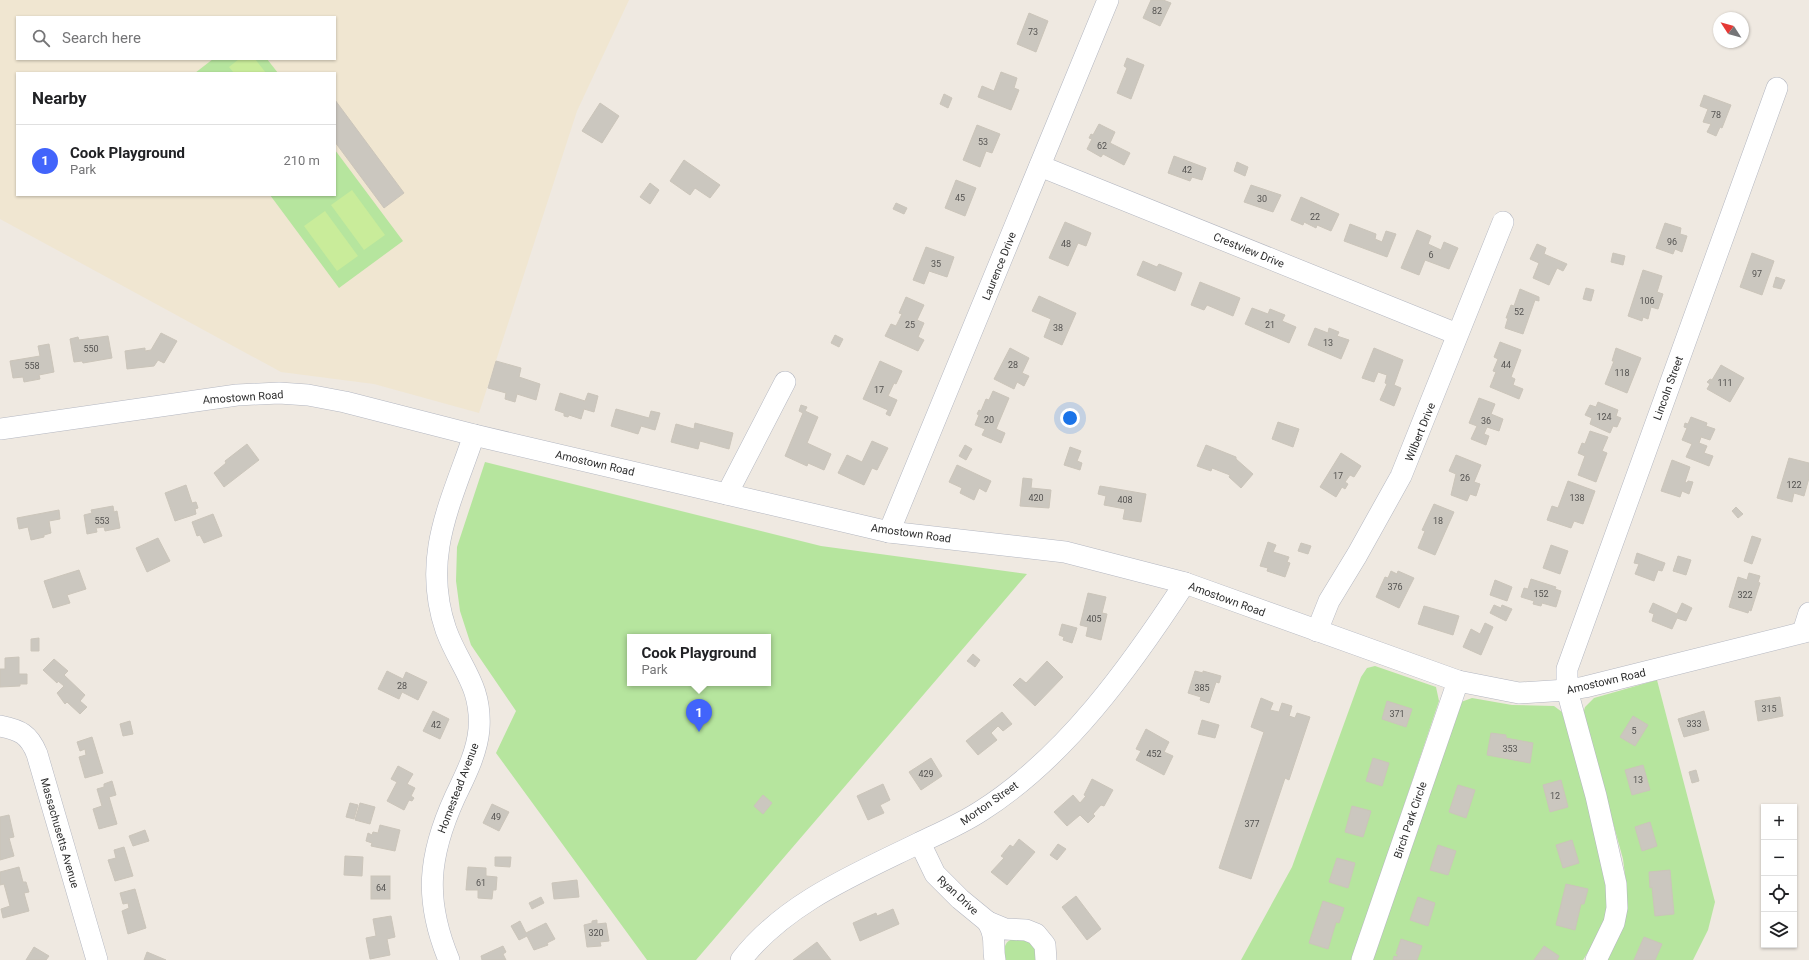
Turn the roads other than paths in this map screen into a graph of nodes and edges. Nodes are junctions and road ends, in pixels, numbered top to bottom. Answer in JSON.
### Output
{"nodes":[{"id":1,"x":1108,"y":0,"type":"edge"},
{"id":2,"x":1777,"y":88,"type":"dead end"},
{"id":3,"x":1040,"y":166,"type":"junction"},
{"id":4,"x":1503,"y":222,"type":"dead end"},
{"id":5,"x":1457,"y":334,"type":"junction"},
{"id":6,"x":785,"y":382,"type":"dead end"},
{"id":7,"x":0,"y":429,"type":"edge"},
{"id":8,"x":474,"y":435,"type":"junction"},
{"id":9,"x":727,"y":494,"type":"junction"},
{"id":10,"x":889,"y":532,"type":"junction"},
{"id":11,"x":1186,"y":584,"type":"junction"},
{"id":12,"x":1807,"y":625,"type":"edge"},
{"id":13,"x":1317,"y":631,"type":"junction"},
{"id":14,"x":1458,"y":681,"type":"junction"},
{"id":15,"x":1567,"y":690,"type":"junction"},
{"id":16,"x":0,"y":726,"type":"edge"},
{"id":17,"x":920,"y":843,"type":"junction"},
{"id":18,"x":988,"y":922,"type":"junction"},
{"id":19,"x":97,"y":960,"type":"edge"},
{"id":20,"x":449,"y":960,"type":"edge"},
{"id":21,"x":741,"y":960,"type":"edge"},
{"id":22,"x":995,"y":960,"type":"edge"},
{"id":23,"x":1046,"y":960,"type":"edge"},
{"id":24,"x":1362,"y":960,"type":"edge"},
{"id":25,"x":1596,"y":960,"type":"edge"}],
"edges":[{"from":1,"to":3,"type":"street","name":"Laurence Drive"},
{"from":2,"to":15,"type":"street","name":"Lincoln Street"},
{"from":3,"to":5,"type":"street","name":"Crestview Drive"},
{"from":3,"to":10,"type":"street","name":"Laurence Drive"},
{"from":4,"to":5,"type":"street","name":"Wilbert Drive"},
{"from":5,"to":13,"type":"street","name":"Wilbert Drive"},
{"from":6,"to":9,"type":"street"},
{"from":7,"to":8,"type":"street","name":"Amostown Road"},
{"from":8,"to":9,"type":"street","name":"Amostown Road"},
{"from":8,"to":20,"type":"street","name":"Homestead Avenue"},
{"from":9,"to":10,"type":"street","name":"Amostown Road"},
{"from":10,"to":11,"type":"street","name":"Amostown Road"},
{"from":11,"to":13,"type":"street","name":"Amostown Road"},
{"from":11,"to":17,"type":"street","name":"Morton Street"},
{"from":12,"to":15,"type":"street","name":"Amostown Road"},
{"from":13,"to":14,"type":"street","name":"Amostown Road"},
{"from":14,"to":15,"type":"street","name":"Amostown Road"},
{"from":14,"to":24,"type":"street","name":"Birch Park Circle"},
{"from":15,"to":25,"type":"street"},
{"from":16,"to":19,"type":"street","name":"Massachusetts Avenue"},
{"from":17,"to":18,"type":"street","name":"Ryan Drive"},
{"from":17,"to":21,"type":"street","name":"Morton Street"},
{"from":18,"to":22,"type":"street","name":"Ryan Drive"},
{"from":18,"to":23,"type":"street","name":"Ryan Drive"}]}
